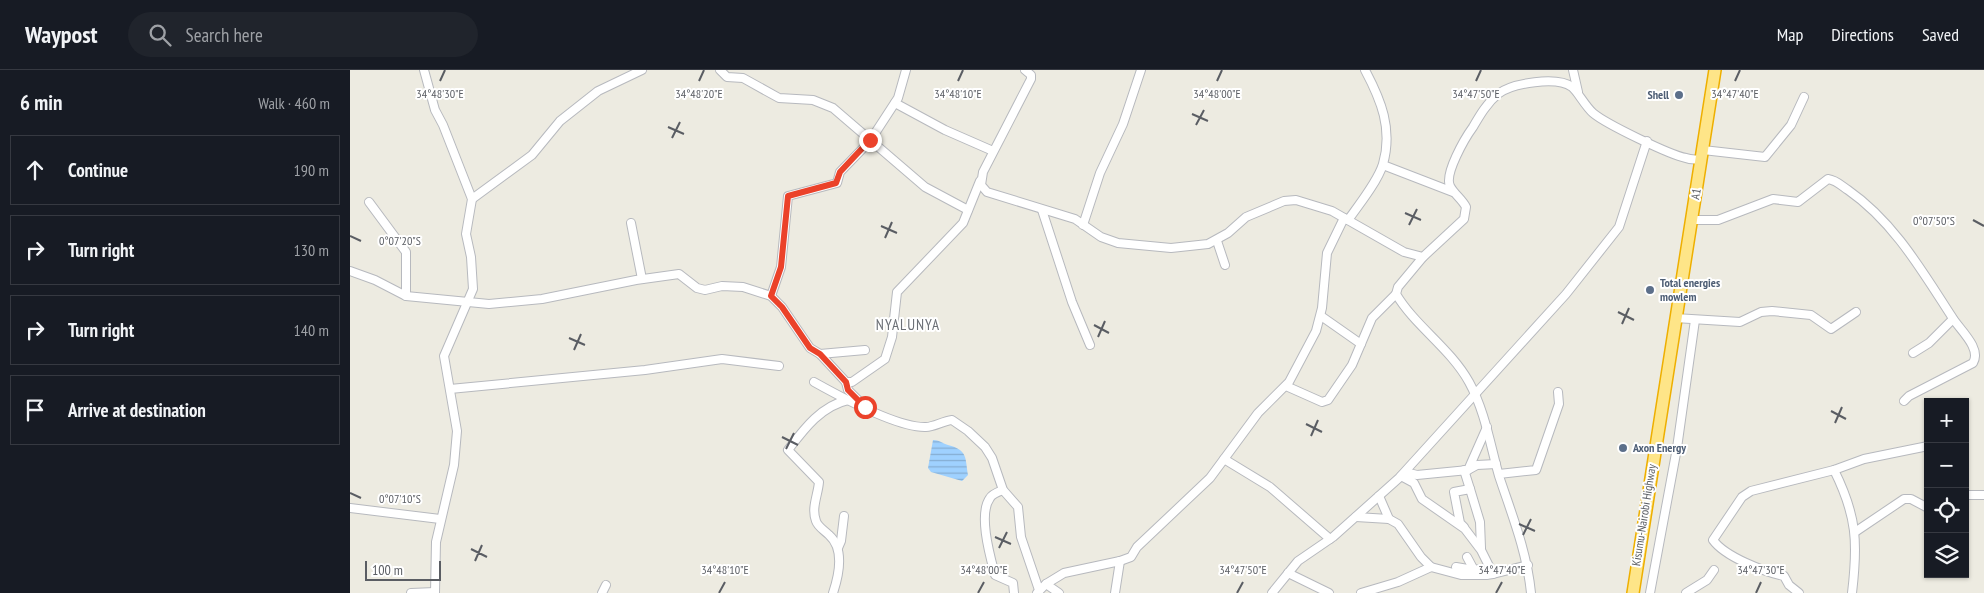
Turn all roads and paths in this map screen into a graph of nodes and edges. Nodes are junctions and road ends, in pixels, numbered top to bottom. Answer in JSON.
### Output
{"nodes":[{"id":1,"x":424,"y":70,"type":"edge"},
{"id":2,"x":642,"y":70,"type":"edge"},
{"id":3,"x":720,"y":70,"type":"edge"},
{"id":4,"x":906,"y":70,"type":"edge"},
{"id":5,"x":1025,"y":70,"type":"edge"},
{"id":6,"x":1141,"y":70,"type":"edge"},
{"id":7,"x":1365,"y":70,"type":"edge"},
{"id":8,"x":1573,"y":70,"type":"edge"},
{"id":9,"x":1715,"y":70,"type":"edge"},
{"id":10,"x":1804,"y":97,"type":"dead end"},
{"id":11,"x":1579,"y":99,"type":"junction"},
{"id":12,"x":895,"y":103,"type":"junction"},
{"id":13,"x":870,"y":141,"type":"junction"},
{"id":14,"x":1647,"y":141,"type":"junction"},
{"id":15,"x":993,"y":151,"type":"junction"},
{"id":16,"x":1702,"y":155,"type":"junction"},
{"id":17,"x":1383,"y":165,"type":"junction"},
{"id":18,"x":980,"y":182,"type":"junction"},
{"id":19,"x":1454,"y":193,"type":"junction"},
{"id":20,"x":472,"y":199,"type":"junction"},
{"id":21,"x":369,"y":202,"type":"dead end"},
{"id":22,"x":968,"y":210,"type":"junction"},
{"id":23,"x":1042,"y":210,"type":"junction"},
{"id":24,"x":1346,"y":219,"type":"junction"},
{"id":25,"x":1692,"y":220,"type":"junction"},
{"id":26,"x":631,"y":222,"type":"dead end"},
{"id":27,"x":1083,"y":225,"type":"junction"},
{"id":28,"x":1217,"y":241,"type":"junction"},
{"id":29,"x":1422,"y":257,"type":"junction"},
{"id":30,"x":1225,"y":265,"type":"dead end"},
{"id":31,"x":350,"y":271,"type":"edge"},
{"id":32,"x":642,"y":280,"type":"junction"},
{"id":33,"x":1396,"y":294,"type":"junction"},
{"id":34,"x":406,"y":296,"type":"junction"},
{"id":35,"x":771,"y":296,"type":"junction"},
{"id":36,"x":466,"y":302,"type":"junction"},
{"id":37,"x":1856,"y":312,"type":"dead end"},
{"id":38,"x":1321,"y":316,"type":"junction"},
{"id":39,"x":1675,"y":318,"type":"junction"},
{"id":40,"x":1953,"y":319,"type":"junction"},
{"id":41,"x":1695,"y":320,"type":"junction"},
{"id":42,"x":1361,"y":344,"type":"junction"},
{"id":43,"x":1090,"y":345,"type":"dead end"},
{"id":44,"x":865,"y":350,"type":"dead end"},
{"id":45,"x":1913,"y":353,"type":"dead end"},
{"id":46,"x":820,"y":354,"type":"junction"},
{"id":47,"x":779,"y":366,"type":"dead end"},
{"id":48,"x":814,"y":382,"type":"dead end"},
{"id":49,"x":846,"y":382,"type":"junction"},
{"id":50,"x":1286,"y":386,"type":"junction"},
{"id":51,"x":450,"y":389,"type":"junction"},
{"id":52,"x":1558,"y":392,"type":"dead end"},
{"id":53,"x":1474,"y":393,"type":"junction"},
{"id":54,"x":848,"y":400,"type":"junction"},
{"id":55,"x":1904,"y":402,"type":"dead end"},
{"id":56,"x":865,"y":407,"type":"junction"},
{"id":57,"x":1487,"y":427,"type":"junction"},
{"id":58,"x":1924,"y":447,"type":"edge"},
{"id":59,"x":1224,"y":460,"type":"junction"},
{"id":60,"x":1496,"y":464,"type":"junction"},
{"id":61,"x":1466,"y":470,"type":"junction"},
{"id":62,"x":1834,"y":470,"type":"junction"},
{"id":63,"x":1499,"y":474,"type":"junction"},
{"id":64,"x":1401,"y":476,"type":"junction"},
{"id":65,"x":1470,"y":489,"type":"junction"},
{"id":66,"x":1003,"y":490,"type":"junction"},
{"id":67,"x":1969,"y":495,"type":"edge"},
{"id":68,"x":1984,"y":495,"type":"edge"},
{"id":69,"x":1379,"y":496,"type":"junction"},
{"id":70,"x":1924,"y":506,"type":"edge"},
{"id":71,"x":350,"y":508,"type":"edge"},
{"id":72,"x":844,"y":516,"type":"dead end"},
{"id":73,"x":1356,"y":517,"type":"junction"},
{"id":74,"x":440,"y":518,"type":"junction"},
{"id":75,"x":1389,"y":519,"type":"junction"},
{"id":76,"x":1465,"y":528,"type":"junction"},
{"id":77,"x":1855,"y":532,"type":"junction"},
{"id":78,"x":1330,"y":539,"type":"junction"},
{"id":79,"x":838,"y":548,"type":"junction"},
{"id":80,"x":1481,"y":550,"type":"junction"},
{"id":81,"x":1468,"y":556,"type":"dead end"},
{"id":82,"x":1120,"y":561,"type":"junction"},
{"id":83,"x":1528,"y":565,"type":"junction"},
{"id":84,"x":1431,"y":567,"type":"junction"},
{"id":85,"x":1456,"y":567,"type":"dead end"},
{"id":86,"x":1474,"y":570,"type":"junction"},
{"id":87,"x":1714,"y":570,"type":"dead end"},
{"id":88,"x":1288,"y":573,"type":"junction"},
{"id":89,"x":1489,"y":575,"type":"junction"},
{"id":90,"x":1046,"y":584,"type":"junction"},
{"id":91,"x":606,"y":585,"type":"dead end"},
{"id":92,"x":1038,"y":591,"type":"edge"},
{"id":93,"x":435,"y":592,"type":"edge"},
{"id":94,"x":411,"y":593,"type":"edge"},
{"id":95,"x":602,"y":593,"type":"edge"},
{"id":96,"x":833,"y":593,"type":"edge"},
{"id":97,"x":1014,"y":593,"type":"edge"},
{"id":98,"x":1059,"y":593,"type":"edge"},
{"id":99,"x":1115,"y":593,"type":"edge"},
{"id":100,"x":1272,"y":593,"type":"edge"},
{"id":101,"x":1330,"y":593,"type":"edge"},
{"id":102,"x":1361,"y":593,"type":"edge"},
{"id":103,"x":1530,"y":593,"type":"edge"},
{"id":104,"x":1632,"y":593,"type":"edge"},
{"id":105,"x":1650,"y":593,"type":"edge"},
{"id":106,"x":1686,"y":593,"type":"edge"},
{"id":107,"x":1799,"y":593,"type":"edge"},
{"id":108,"x":1852,"y":593,"type":"edge"}],
"edges":[{"from":1,"to":20,"type":"street"},
{"from":2,"to":20,"type":"street"},
{"from":3,"to":13,"type":"street"},
{"from":4,"to":12,"type":"street"},
{"from":5,"to":15,"type":"street"},
{"from":6,"to":27,"type":"street"},
{"from":7,"to":17,"type":"street"},
{"from":8,"to":11,"type":"street"},
{"from":9,"to":16,"type":"highway","name":"A1","number":"A1"},
{"from":10,"to":16,"type":"street"},
{"from":11,"to":14,"type":"street"},
{"from":11,"to":19,"type":"street"},
{"from":12,"to":13,"type":"street"},
{"from":12,"to":15,"type":"street"},
{"from":13,"to":22,"type":"street"},
{"from":13,"to":35,"type":"street"},
{"from":14,"to":16,"type":"street"},
{"from":14,"to":53,"type":"street"},
{"from":15,"to":18,"type":"street"},
{"from":16,"to":25,"type":"highway","name":"A1","number":"A1"},
{"from":17,"to":19,"type":"street"},
{"from":17,"to":24,"type":"street"},
{"from":18,"to":22,"type":"street"},
{"from":18,"to":23,"type":"street"},
{"from":19,"to":29,"type":"street"},
{"from":20,"to":36,"type":"street"},
{"from":21,"to":34,"type":"street"},
{"from":22,"to":49,"type":"street"},
{"from":23,"to":27,"type":"street"},
{"from":23,"to":43,"type":"street"},
{"from":24,"to":28,"type":"street"},
{"from":24,"to":29,"type":"street"},
{"from":24,"to":38,"type":"street"},
{"from":25,"to":39,"type":"highway","name":"A1","number":"A1"},
{"from":25,"to":40,"type":"street"},
{"from":26,"to":32,"type":"street"},
{"from":27,"to":28,"type":"street"},
{"from":28,"to":30,"type":"street"},
{"from":29,"to":33,"type":"street"},
{"from":31,"to":34,"type":"street"},
{"from":32,"to":35,"type":"street"},
{"from":32,"to":36,"type":"street"},
{"from":33,"to":42,"type":"street"},
{"from":33,"to":53,"type":"street"},
{"from":34,"to":36,"type":"street"},
{"from":35,"to":46,"type":"street"},
{"from":36,"to":51,"type":"street"},
{"from":37,"to":41,"type":"street"},
{"from":38,"to":42,"type":"street"},
{"from":38,"to":50,"type":"street"},
{"from":39,"to":41,"type":"street"},
{"from":39,"to":104,"type":"highway","name":"Kisumu-Nairobi Highway","number":"A1"},
{"from":40,"to":45,"type":"street"},
{"from":40,"to":55,"type":"street"},
{"from":41,"to":105,"type":"street"},
{"from":42,"to":50,"type":"street"},
{"from":44,"to":46,"type":"street"},
{"from":46,"to":49,"type":"street"},
{"from":47,"to":51,"type":"street"},
{"from":48,"to":54,"type":"street"},
{"from":49,"to":56,"type":"street"},
{"from":50,"to":59,"type":"street"},
{"from":51,"to":74,"type":"street"},
{"from":52,"to":63,"type":"street"},
{"from":53,"to":57,"type":"street"},
{"from":53,"to":64,"type":"street"},
{"from":54,"to":56,"type":"street"},
{"from":54,"to":79,"type":"street"},
{"from":56,"to":66,"type":"street"},
{"from":57,"to":60,"type":"street"},
{"from":57,"to":61,"type":"street"},
{"from":58,"to":62,"type":"street"},
{"from":59,"to":78,"type":"street"},
{"from":59,"to":82,"type":"street"},
{"from":60,"to":61,"type":"street"},
{"from":60,"to":63,"type":"street"},
{"from":61,"to":64,"type":"street"},
{"from":61,"to":65,"type":"street"},
{"from":62,"to":77,"type":"street"},
{"from":62,"to":107,"type":"street"},
{"from":63,"to":83,"type":"street"},
{"from":64,"to":69,"type":"street"},
{"from":64,"to":76,"type":"street"},
{"from":65,"to":76,"type":"street"},
{"from":65,"to":80,"type":"street"},
{"from":66,"to":92,"type":"street"},
{"from":66,"to":97,"type":"street"},
{"from":67,"to":68,"type":"street"},
{"from":69,"to":73,"type":"street"},
{"from":69,"to":75,"type":"street"},
{"from":70,"to":77,"type":"street"},
{"from":71,"to":74,"type":"street"},
{"from":72,"to":79,"type":"street"},
{"from":73,"to":75,"type":"street"},
{"from":73,"to":78,"type":"street"},
{"from":74,"to":93,"type":"street"},
{"from":75,"to":84,"type":"street"},
{"from":76,"to":80,"type":"street"},
{"from":77,"to":108,"type":"street"},
{"from":78,"to":88,"type":"street"},
{"from":79,"to":96,"type":"street"},
{"from":80,"to":89,"type":"street"},
{"from":81,"to":86,"type":"street"},
{"from":82,"to":90,"type":"street"},
{"from":82,"to":99,"type":"street"},
{"from":83,"to":89,"type":"street"},
{"from":83,"to":103,"type":"street"},
{"from":84,"to":89,"type":"street"},
{"from":84,"to":102,"type":"street"},
{"from":85,"to":86,"type":"street"},
{"from":86,"to":89,"type":"street"},
{"from":87,"to":106,"type":"street"},
{"from":88,"to":100,"type":"street"},
{"from":88,"to":101,"type":"street"},
{"from":90,"to":92,"type":"street"},
{"from":90,"to":98,"type":"street"},
{"from":91,"to":95,"type":"street"},
{"from":93,"to":94,"type":"street"}]}
